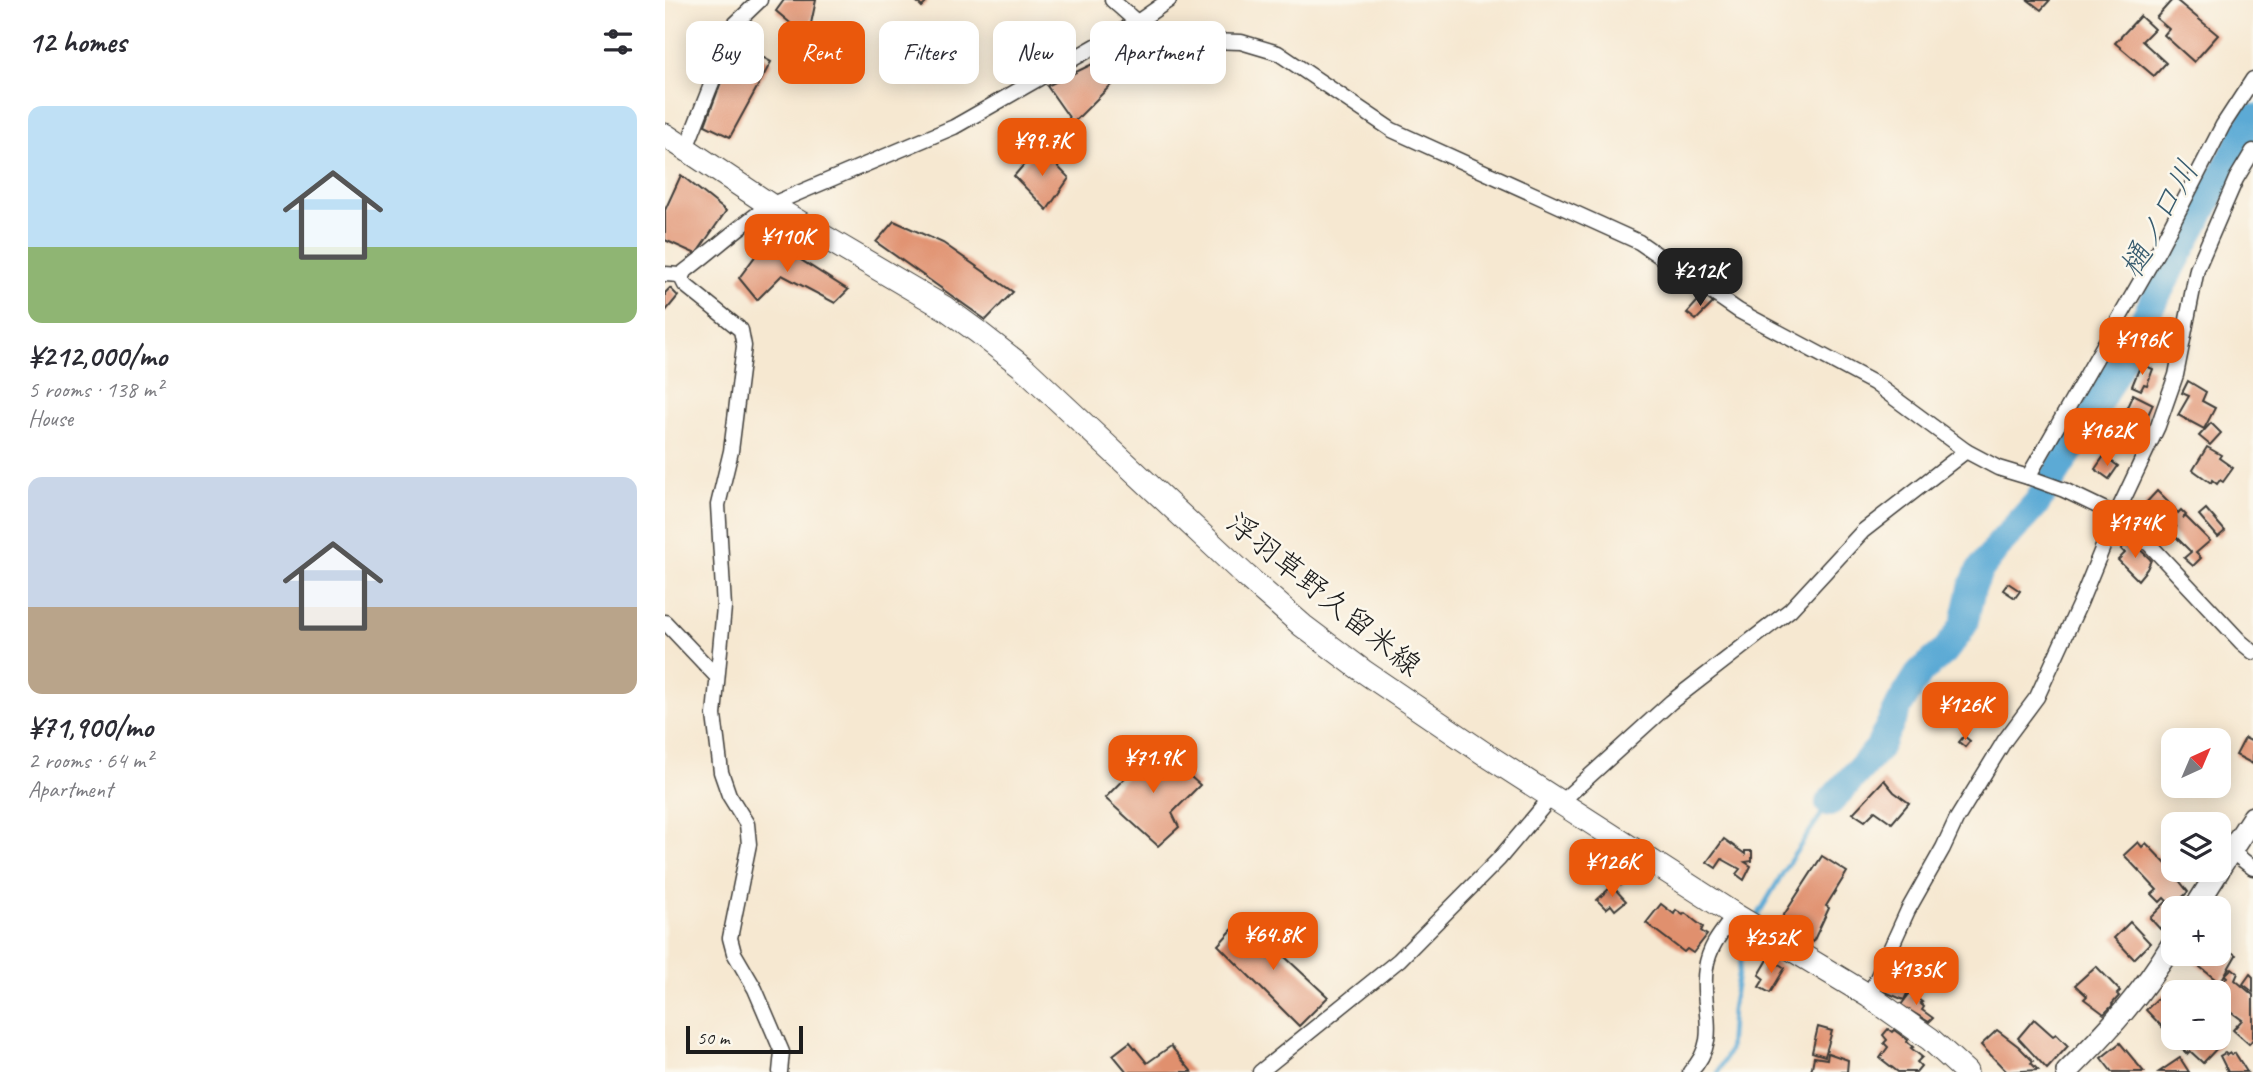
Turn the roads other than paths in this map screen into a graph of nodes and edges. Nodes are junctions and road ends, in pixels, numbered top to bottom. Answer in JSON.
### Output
{"nodes":[{"id":1,"x":760,"y":0,"type":"edge"},
{"id":2,"x":1112,"y":0,"type":"edge"},
{"id":3,"x":1169,"y":0,"type":"edge"},
{"id":4,"x":1135,"y":21,"type":"edge"},
{"id":5,"x":1139,"y":21,"type":"edge"},
{"id":6,"x":1226,"y":42,"type":"edge"},
{"id":7,"x":1090,"y":49,"type":"edge"},
{"id":8,"x":2253,"y":79,"type":"edge"},
{"id":9,"x":665,"y":135,"type":"edge"},
{"id":10,"x":2253,"y":150,"type":"edge"},
{"id":11,"x":685,"y":151,"type":"junction"},
{"id":12,"x":770,"y":205,"type":"junction"},
{"id":13,"x":665,"y":274,"type":"edge"},
{"id":14,"x":680,"y":275,"type":"junction"},
{"id":15,"x":1966,"y":451,"type":"junction"},
{"id":16,"x":2032,"y":479,"type":"junction"},
{"id":17,"x":2116,"y":515,"type":"junction"},
{"id":18,"x":665,"y":622,"type":"edge"},
{"id":19,"x":2253,"y":652,"type":"edge"},
{"id":20,"x":717,"y":677,"type":"junction"},
{"id":21,"x":1556,"y":799,"type":"junction"},
{"id":22,"x":2253,"y":817,"type":"edge"},
{"id":23,"x":2231,"y":851,"type":"joint"},
{"id":24,"x":2253,"y":868,"type":"edge"},
{"id":25,"x":1737,"y":917,"type":"junction"},
{"id":26,"x":2161,"y":963,"type":"edge"},
{"id":27,"x":1869,"y":996,"type":"junction"},
{"id":28,"x":780,"y":1072,"type":"edge"},
{"id":29,"x":1261,"y":1072,"type":"edge"},
{"id":30,"x":1690,"y":1072,"type":"edge"},
{"id":31,"x":1966,"y":1072,"type":"edge"},
{"id":32,"x":2067,"y":1072,"type":"edge"}],
"edges":[{"from":1,"to":11,"type":"street"},
{"from":2,"to":4,"type":"street"},
{"from":3,"to":5,"type":"street"},
{"from":6,"to":15,"type":"street"},
{"from":7,"to":12,"type":"street"},
{"from":8,"to":16,"type":"street"},
{"from":9,"to":11,"type":"main road","name":"浮羽草野久留米線"},
{"from":10,"to":17,"type":"street"},
{"from":11,"to":12,"type":"main road","name":"浮羽草野久留米線"},
{"from":12,"to":14,"type":"street"},
{"from":12,"to":21,"type":"main road","name":"浮羽草野久留米線"},
{"from":13,"to":14,"type":"street"},
{"from":14,"to":20,"type":"street"},
{"from":15,"to":16,"type":"street"},
{"from":15,"to":21,"type":"street"},
{"from":16,"to":17,"type":"street"},
{"from":17,"to":19,"type":"street"},
{"from":17,"to":27,"type":"street"},
{"from":18,"to":20,"type":"street"},
{"from":20,"to":28,"type":"street"},
{"from":21,"to":25,"type":"main road","name":"浮羽草野久留米線"},
{"from":21,"to":29,"type":"street"},
{"from":22,"to":23,"type":"street"},
{"from":23,"to":24,"type":"street"},
{"from":25,"to":27,"type":"main road","name":"浮羽草野久留米線"},
{"from":25,"to":30,"type":"street"},
{"from":26,"to":32,"type":"street"},
{"from":27,"to":31,"type":"main road","name":"浮羽草野久留米線"}]}
